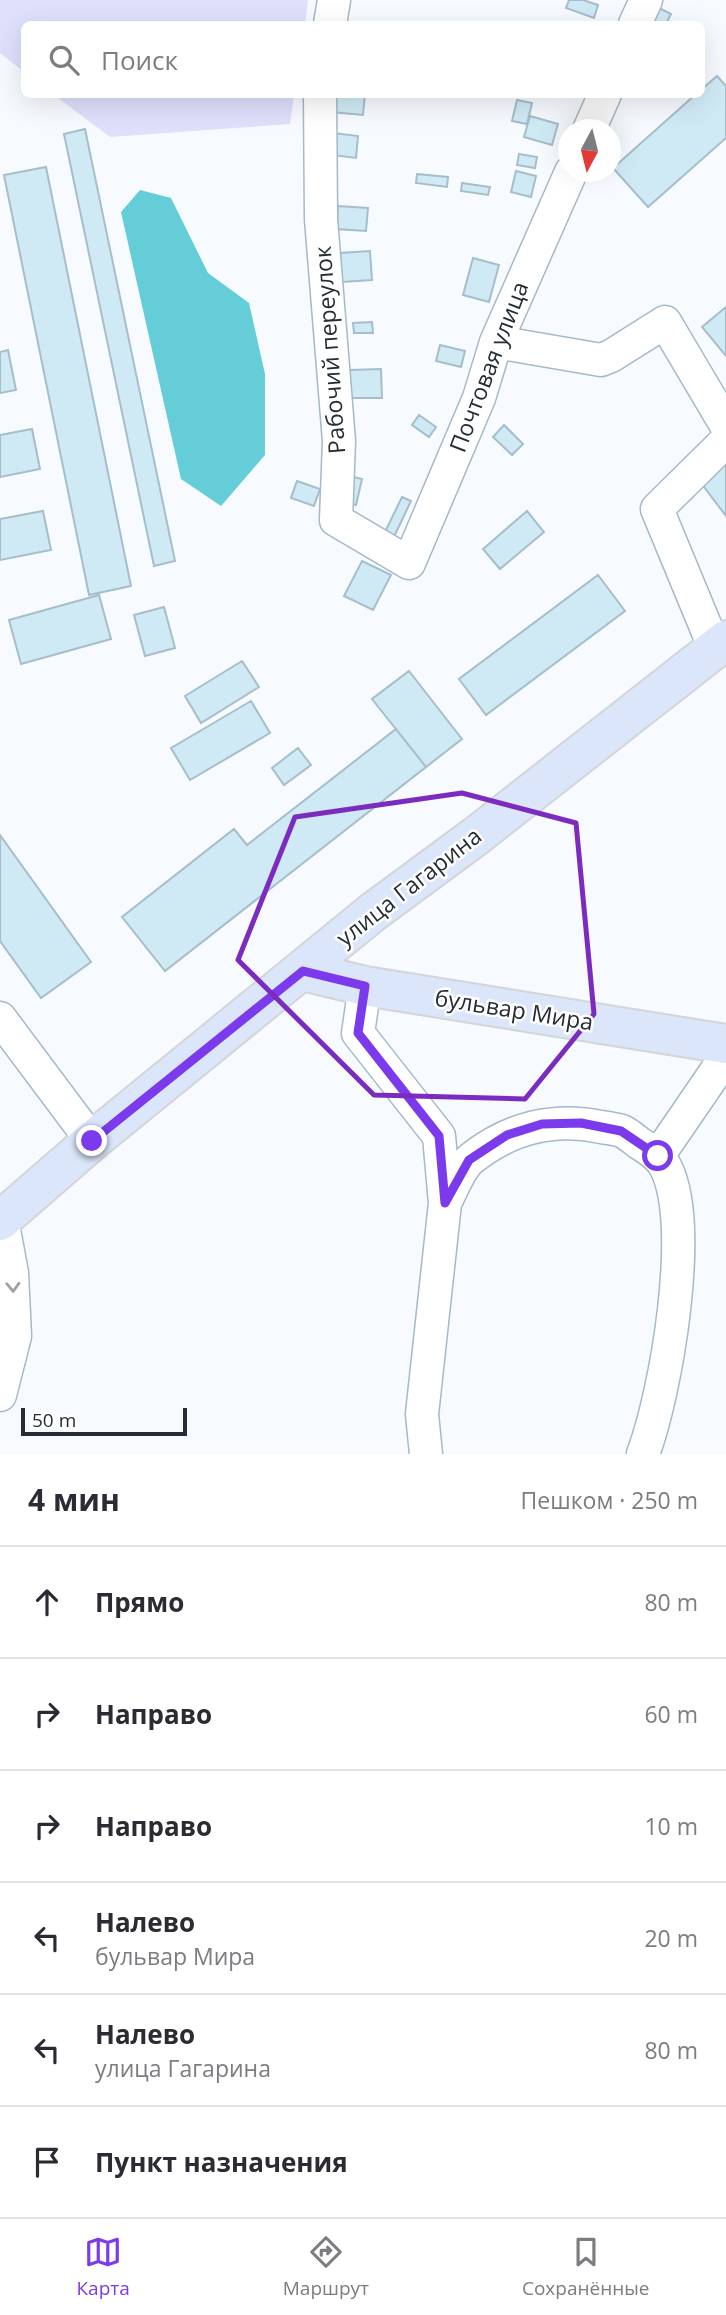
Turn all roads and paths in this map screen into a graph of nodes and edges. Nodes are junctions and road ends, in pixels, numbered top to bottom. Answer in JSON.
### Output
{"nodes":[{"id":1,"x":334,"y":0,"type":"edge"},
{"id":2,"x":646,"y":0,"type":"edge"},
{"id":3,"x":330,"y":21,"type":"edge"},
{"id":4,"x":636,"y":21,"type":"edge"},
{"id":5,"x":320,"y":98,"type":"edge"},
{"id":6,"x":603,"y":98,"type":"edge"},
{"id":7,"x":594,"y":119,"type":"edge"},
{"id":8,"x":567,"y":182,"type":"edge"},
{"id":9,"x":496,"y":342,"type":"junction"},
{"id":10,"x":726,"y":425,"type":"edge"},
{"id":11,"x":726,"y":441,"type":"edge"},
{"id":12,"x":409,"y":563,"type":"joint"},
{"id":13,"x":720,"y":644,"type":"edge"},
{"id":14,"x":303,"y":971,"type":"junction"},
{"id":15,"x":365,"y":986,"type":"junction"},
{"id":16,"x":0,"y":1018,"type":"edge"},
{"id":17,"x":726,"y":1046,"type":"edge"},
{"id":18,"x":92,"y":1141,"type":"junction"},
{"id":19,"x":658,"y":1156,"type":"junction"},
{"id":20,"x":445,"y":1203,"type":"junction"},
{"id":21,"x":1,"y":1220,"type":"edge"},
{"id":22,"x":0,"y":1395,"type":"edge"},
{"id":23,"x":426,"y":1454,"type":"edge"},
{"id":24,"x":643,"y":1454,"type":"edge"}],
"edges":[{"from":1,"to":3,"type":"street"},
{"from":2,"to":4,"type":"street"},
{"from":5,"to":12,"type":"street","name":"Рабочий переулок"},
{"from":6,"to":7,"type":"street"},
{"from":8,"to":9,"type":"street","name":"Почтовая улица"},
{"from":9,"to":10,"type":"street"},
{"from":9,"to":12,"type":"street","name":"Почтовая улица"},
{"from":11,"to":13,"type":"street"},
{"from":13,"to":14,"type":"main road","name":"улица Гагарина"},
{"from":14,"to":15,"type":"main road","name":"бульвар Мира"},
{"from":14,"to":18,"type":"main road","name":"улица Гагарина"},
{"from":15,"to":17,"type":"main road","name":"бульвар Мира"},
{"from":15,"to":20,"type":"street"},
{"from":16,"to":18,"type":"street"},
{"from":17,"to":19,"type":"street"},
{"from":18,"to":21,"type":"main road","name":"улица Гагарина"},
{"from":19,"to":20,"type":"street"},
{"from":19,"to":24,"type":"street"},
{"from":20,"to":23,"type":"street"},
{"from":21,"to":22,"type":"street","one_way":true}]}
